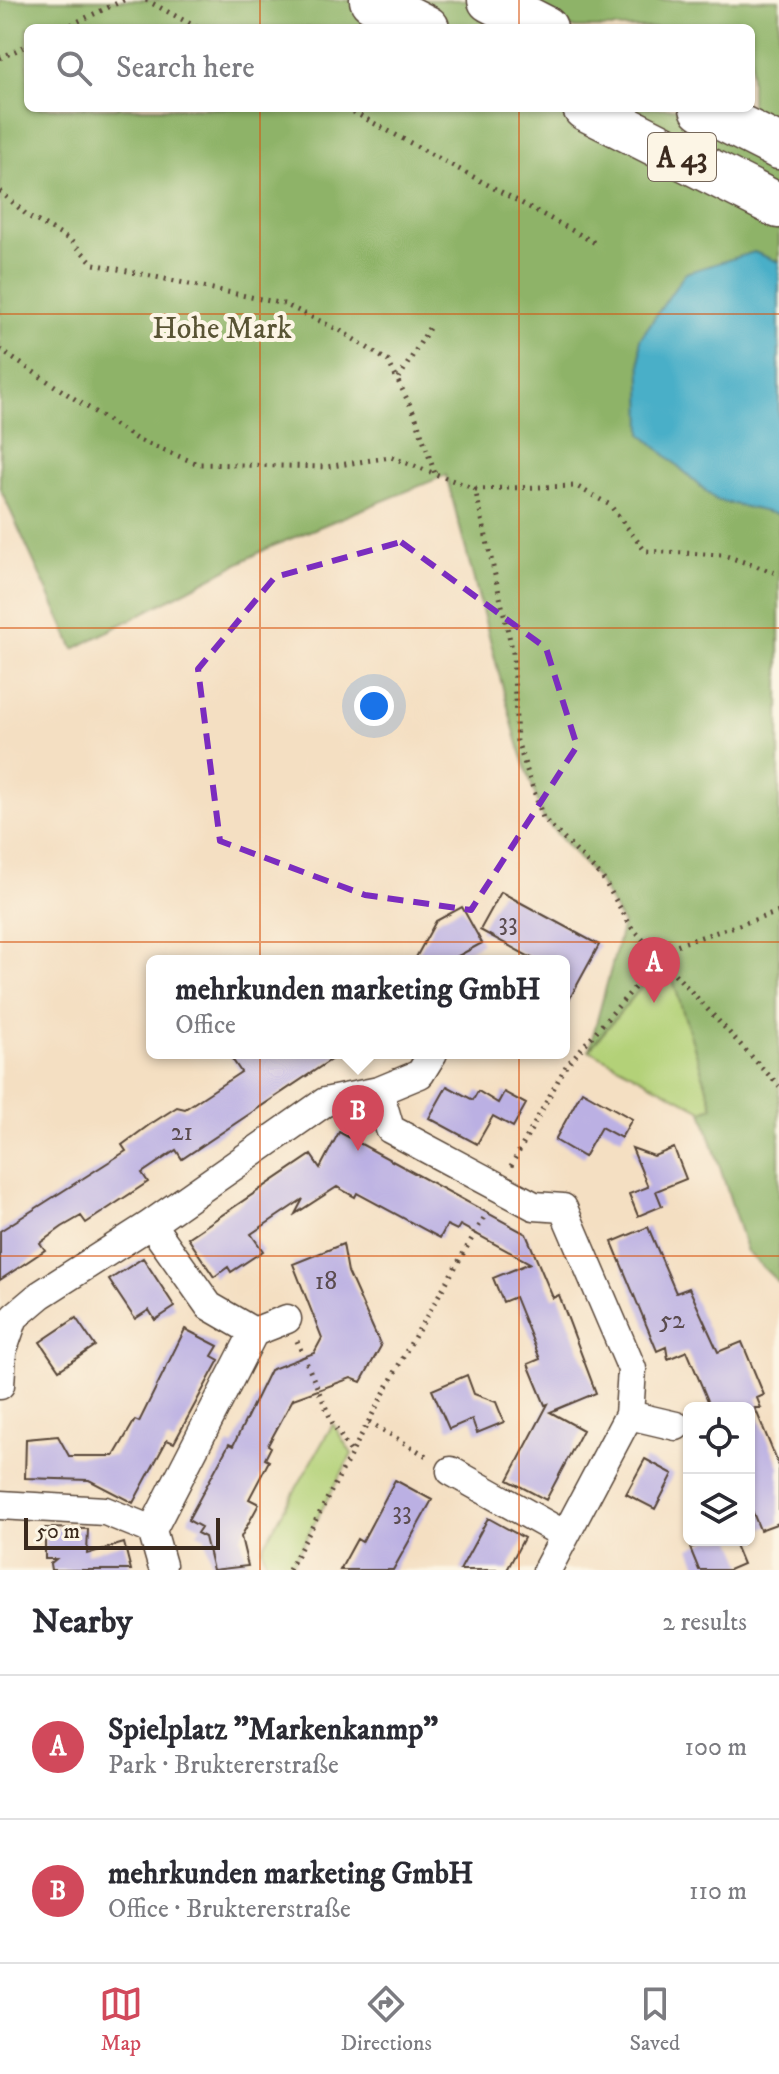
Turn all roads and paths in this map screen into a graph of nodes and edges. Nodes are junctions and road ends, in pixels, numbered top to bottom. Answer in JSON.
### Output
{"nodes":[{"id":1,"x":124,"y":0,"type":"edge"},
{"id":2,"x":146,"y":0,"type":"edge"},
{"id":3,"x":372,"y":0,"type":"edge"},
{"id":4,"x":490,"y":0,"type":"edge"},
{"id":5,"x":73,"y":24,"type":"edge"},
{"id":6,"x":191,"y":24,"type":"edge"},
{"id":7,"x":419,"y":24,"type":"edge"},
{"id":8,"x":537,"y":24,"type":"edge"},
{"id":9,"x":24,"y":47,"type":"edge"},
{"id":10,"x":0,"y":58,"type":"edge"},
{"id":11,"x":353,"y":112,"type":"edge"},
{"id":12,"x":593,"y":112,"type":"edge"},
{"id":13,"x":710,"y":112,"type":"edge"},
{"id":14,"x":779,"y":147,"type":"edge"},
{"id":15,"x":0,"y":191,"type":"edge"},
{"id":16,"x":779,"y":206,"type":"edge"},
{"id":17,"x":599,"y":245,"type":"dead end"},
{"id":18,"x":431,"y":325,"type":"dead end"},
{"id":19,"x":0,"y":350,"type":"edge"},
{"id":20,"x":398,"y":379,"type":"junction"},
{"id":21,"x":435,"y":475,"type":"junction"},
{"id":22,"x":475,"y":489,"type":"junction"},
{"id":23,"x":779,"y":574,"type":"edge"},
{"id":24,"x":779,"y":912,"type":"edge"},
{"id":25,"x":661,"y":957,"type":"junction"},
{"id":26,"x":429,"y":1059,"type":"edge"},
{"id":27,"x":779,"y":1086,"type":"edge"},
{"id":28,"x":379,"y":1091,"type":"junction"},
{"id":29,"x":499,"y":1189,"type":"junction"},
{"id":30,"x":151,"y":1224,"type":"junction"},
{"id":31,"x":287,"y":1319,"type":"joint"},
{"id":32,"x":254,"y":1332,"type":"junction"},
{"id":33,"x":0,"y":1385,"type":"edge"},
{"id":34,"x":629,"y":1415,"type":"junction"},
{"id":35,"x":369,"y":1422,"type":"junction"},
{"id":36,"x":676,"y":1426,"type":"dead end"},
{"id":37,"x":352,"y":1454,"type":"junction"},
{"id":38,"x":451,"y":1471,"type":"joint"},
{"id":39,"x":0,"y":1505,"type":"edge"},
{"id":40,"x":152,"y":1530,"type":"junction"},
{"id":41,"x":565,"y":1535,"type":"junction"},
{"id":42,"x":162,"y":1565,"type":"dead end"},
{"id":43,"x":289,"y":1570,"type":"edge"},
{"id":44,"x":547,"y":1570,"type":"edge"}],
"edges":[{"from":1,"to":5,"type":"path"},
{"from":2,"to":6,"type":"path"},
{"from":3,"to":7,"type":"highway"},
{"from":4,"to":8,"type":"highway"},
{"from":9,"to":10,"type":"path"},
{"from":11,"to":17,"type":"path"},
{"from":12,"to":16,"type":"highway","number":"A 43"},
{"from":13,"to":14,"type":"highway","number":"A 43"},
{"from":15,"to":20,"type":"path"},
{"from":18,"to":20,"type":"path"},
{"from":19,"to":21,"type":"path"},
{"from":20,"to":21,"type":"path"},
{"from":21,"to":22,"type":"path"},
{"from":22,"to":23,"type":"path"},
{"from":22,"to":25,"type":"path"},
{"from":24,"to":25,"type":"path"},
{"from":25,"to":27,"type":"path"},
{"from":25,"to":29,"type":"path"},
{"from":26,"to":28,"type":"street"},
{"from":28,"to":29,"type":"street"},
{"from":28,"to":30,"type":"street"},
{"from":29,"to":34,"type":"street"},
{"from":29,"to":35,"type":"path"},
{"from":30,"to":32,"type":"street"},
{"from":30,"to":33,"type":"street"},
{"from":31,"to":32,"type":"street"},
{"from":31,"to":37,"type":"path"},
{"from":32,"to":40,"type":"street"},
{"from":34,"to":36,"type":"street"},
{"from":34,"to":41,"type":"street"},
{"from":35,"to":37,"type":"path"},
{"from":35,"to":38,"type":"path"},
{"from":37,"to":43,"type":"path"},
{"from":38,"to":41,"type":"street"},
{"from":39,"to":40,"type":"street"},
{"from":40,"to":42,"type":"street"},
{"from":41,"to":44,"type":"street"}]}
